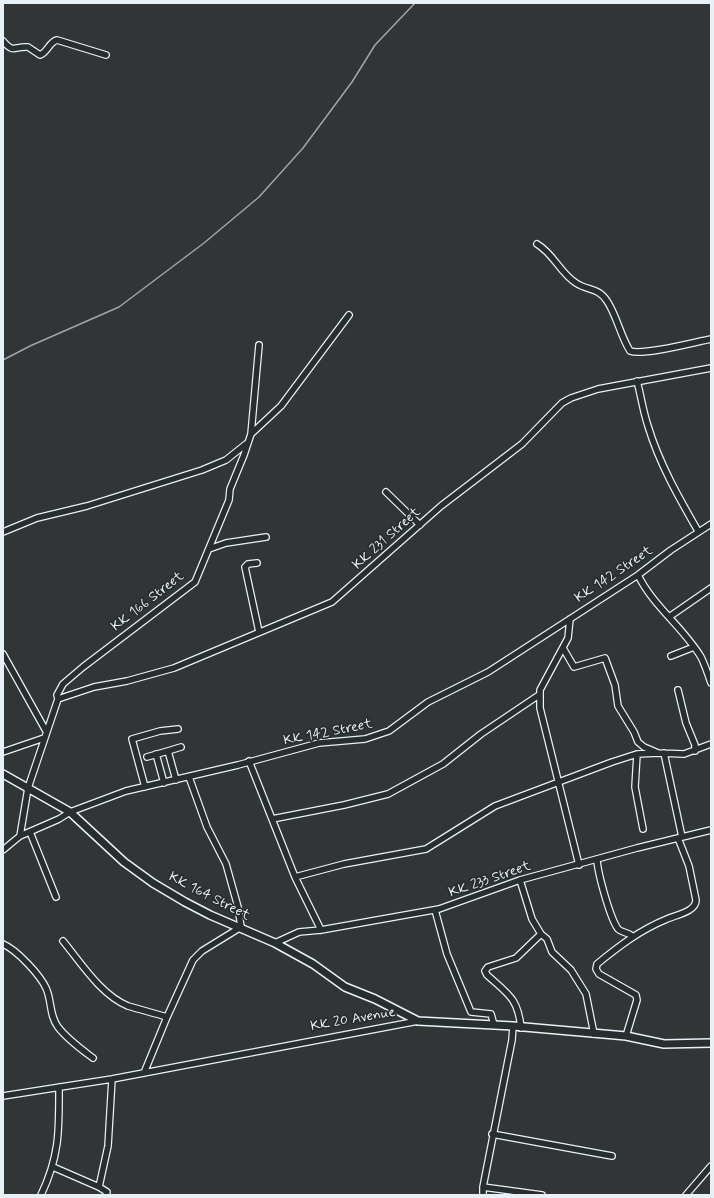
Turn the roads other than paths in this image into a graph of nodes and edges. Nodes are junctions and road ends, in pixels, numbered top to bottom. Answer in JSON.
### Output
{"nodes":[{"id":1,"x":3,"y":41,"type":"edge"},
{"id":2,"x":106,"y":55,"type":"dead end"},
{"id":3,"x":537,"y":244,"type":"dead end"},
{"id":4,"x":349,"y":316,"type":"dead end"},
{"id":5,"x":711,"y":339,"type":"edge"},
{"id":6,"x":259,"y":345,"type":"dead end"},
{"id":7,"x":711,"y":368,"type":"edge"},
{"id":8,"x":637,"y":381,"type":"junction"},
{"id":9,"x":251,"y":434,"type":"junction"},
{"id":10,"x":246,"y":444,"type":"junction"},
{"id":11,"x":386,"y":492,"type":"dead end"},
{"id":12,"x":711,"y":524,"type":"edge"},
{"id":13,"x":420,"y":525,"type":"junction"},
{"id":14,"x":698,"y":531,"type":"junction"},
{"id":15,"x":3,"y":532,"type":"edge"},
{"id":16,"x":266,"y":537,"type":"dead end"},
{"id":17,"x":209,"y":549,"type":"junction"},
{"id":18,"x":257,"y":563,"type":"dead end"},
{"id":19,"x":638,"y":575,"type":"junction"},
{"id":20,"x":711,"y":588,"type":"edge"},
{"id":21,"x":669,"y":617,"type":"junction"},
{"id":22,"x":570,"y":619,"type":"junction"},
{"id":23,"x":259,"y":632,"type":"junction"},
{"id":24,"x":694,"y":647,"type":"junction"},
{"id":25,"x":563,"y":648,"type":"junction"},
{"id":26,"x":3,"y":654,"type":"edge"},
{"id":27,"x":671,"y":656,"type":"dead end"},
{"id":28,"x":710,"y":675,"type":"edge"},
{"id":29,"x":711,"y":683,"type":"edge"},
{"id":30,"x":678,"y":690,"type":"dead end"},
{"id":31,"x":540,"y":696,"type":"junction"},
{"id":32,"x":58,"y":700,"type":"junction"},
{"id":33,"x":178,"y":729,"type":"dead end"},
{"id":34,"x":46,"y":731,"type":"junction"},
{"id":35,"x":44,"y":738,"type":"junction"},
{"id":36,"x":711,"y":744,"type":"edge"},
{"id":37,"x":181,"y":747,"type":"dead end"},
{"id":38,"x":168,"y":751,"type":"junction"},
{"id":39,"x":695,"y":751,"type":"junction"},
{"id":40,"x":3,"y":752,"type":"edge"},
{"id":41,"x":661,"y":753,"type":"junction"},
{"id":42,"x":156,"y":754,"type":"junction"},
{"id":43,"x":637,"y":754,"type":"junction"},
{"id":44,"x":147,"y":757,"type":"dead end"},
{"id":45,"x":249,"y":761,"type":"junction"},
{"id":46,"x":3,"y":774,"type":"edge"},
{"id":47,"x":189,"y":777,"type":"junction"},
{"id":48,"x":176,"y":780,"type":"junction"},
{"id":49,"x":557,"y":782,"type":"junction"},
{"id":50,"x":164,"y":783,"type":"junction"},
{"id":51,"x":145,"y":787,"type":"junction"},
{"id":52,"x":28,"y":788,"type":"junction"},
{"id":53,"x":70,"y":812,"type":"junction"},
{"id":54,"x":272,"y":819,"type":"junction"},
{"id":55,"x":644,"y":830,"type":"dead end"},
{"id":56,"x":711,"y":830,"type":"edge"},
{"id":57,"x":30,"y":832,"type":"junction"},
{"id":58,"x":20,"y":836,"type":"junction"},
{"id":59,"x":680,"y":837,"type":"junction"},
{"id":60,"x":3,"y":850,"type":"edge"},
{"id":61,"x":596,"y":860,"type":"junction"},
{"id":62,"x":579,"y":865,"type":"junction"},
{"id":63,"x":295,"y":877,"type":"junction"},
{"id":64,"x":520,"y":880,"type":"junction"},
{"id":65,"x":56,"y":896,"type":"dead end"},
{"id":66,"x":436,"y":910,"type":"junction"},
{"id":67,"x":241,"y":927,"type":"junction"},
{"id":68,"x":321,"y":930,"type":"junction"},
{"id":69,"x":541,"y":934,"type":"junction"},
{"id":70,"x":632,"y":936,"type":"junction"},
{"id":71,"x":63,"y":941,"type":"dead end"},
{"id":72,"x":275,"y":943,"type":"junction"},
{"id":73,"x":3,"y":944,"type":"edge"},
{"id":74,"x":167,"y":1017,"type":"junction"},
{"id":75,"x":418,"y":1021,"type":"junction"},
{"id":76,"x":494,"y":1025,"type":"junction"},
{"id":77,"x":513,"y":1026,"type":"junction"},
{"id":78,"x":521,"y":1028,"type":"junction"},
{"id":79,"x":594,"y":1034,"type":"junction"},
{"id":80,"x":626,"y":1036,"type":"junction"},
{"id":81,"x":711,"y":1043,"type":"edge"},
{"id":82,"x":93,"y":1058,"type":"dead end"},
{"id":83,"x":144,"y":1073,"type":"junction"},
{"id":84,"x":112,"y":1079,"type":"junction"},
{"id":85,"x":59,"y":1087,"type":"junction"},
{"id":86,"x":3,"y":1096,"type":"edge"},
{"id":87,"x":492,"y":1134,"type":"junction"},
{"id":88,"x":612,"y":1156,"type":"dead end"},
{"id":89,"x":711,"y":1166,"type":"edge"},
{"id":90,"x":53,"y":1167,"type":"junction"},
{"id":91,"x":99,"y":1186,"type":"junction"},
{"id":92,"x":482,"y":1187,"type":"junction"},
{"id":93,"x":40,"y":1195,"type":"edge"},
{"id":94,"x":106,"y":1195,"type":"edge"},
{"id":95,"x":483,"y":1195,"type":"edge"},
{"id":96,"x":542,"y":1195,"type":"edge"},
{"id":97,"x":686,"y":1195,"type":"edge"}],
"edges":[{"from":1,"to":2,"type":"street"},
{"from":3,"to":5,"type":"street"},
{"from":4,"to":9,"type":"street"},
{"from":6,"to":9,"type":"street","name":"KK 166 Street"},
{"from":7,"to":8,"type":"street","name":"KK 231 Street"},
{"from":8,"to":13,"type":"street","name":"KK 231 Street"},
{"from":8,"to":14,"type":"street"},
{"from":9,"to":10,"type":"street","name":"KK 166 Street"},
{"from":10,"to":15,"type":"street"},
{"from":10,"to":17,"type":"street","name":"KK 166 Street"},
{"from":11,"to":13,"type":"street"},
{"from":12,"to":14,"type":"street","name":"KK 142 Street"},
{"from":13,"to":23,"type":"street","name":"KK 231 Street"},
{"from":14,"to":19,"type":"street","name":"KK 142 Street"},
{"from":16,"to":17,"type":"street"},
{"from":17,"to":32,"type":"street","name":"KK 166 Street"},
{"from":18,"to":23,"type":"street"},
{"from":19,"to":21,"type":"street"},
{"from":19,"to":22,"type":"street","name":"KK 142 Street"},
{"from":20,"to":21,"type":"street"},
{"from":21,"to":24,"type":"street"},
{"from":22,"to":25,"type":"street"},
{"from":22,"to":45,"type":"street","name":"KK 142 Street"},
{"from":23,"to":32,"type":"street","name":"KK 231 Street"},
{"from":24,"to":27,"type":"street"},
{"from":24,"to":28,"type":"street"},
{"from":25,"to":31,"type":"street"},
{"from":25,"to":41,"type":"street"},
{"from":26,"to":34,"type":"street"},
{"from":28,"to":29,"type":"street"},
{"from":30,"to":39,"type":"street"},
{"from":31,"to":49,"type":"street"},
{"from":31,"to":54,"type":"street"},
{"from":32,"to":34,"type":"street","name":"KK 166 Street"},
{"from":33,"to":51,"type":"street"},
{"from":34,"to":35,"type":"street","name":"KK 166 Street"},
{"from":35,"to":40,"type":"street"},
{"from":35,"to":52,"type":"street","name":"KK 166 Street"},
{"from":36,"to":39,"type":"street"},
{"from":37,"to":38,"type":"street"},
{"from":38,"to":42,"type":"street"},
{"from":38,"to":48,"type":"street"},
{"from":39,"to":41,"type":"street"},
{"from":41,"to":43,"type":"street"},
{"from":41,"to":59,"type":"street"},
{"from":42,"to":44,"type":"street"},
{"from":42,"to":50,"type":"street"},
{"from":43,"to":49,"type":"street"},
{"from":43,"to":55,"type":"street"},
{"from":45,"to":47,"type":"street","name":"KK 142 Street"},
{"from":45,"to":54,"type":"street"},
{"from":46,"to":52,"type":"main road","name":"KK 164 Street"},
{"from":47,"to":48,"type":"street","name":"KK 142 Street"},
{"from":47,"to":67,"type":"street"},
{"from":48,"to":50,"type":"street","name":"KK 142 Street"},
{"from":49,"to":62,"type":"street"},
{"from":49,"to":63,"type":"street"},
{"from":50,"to":51,"type":"street","name":"KK 142 Street"},
{"from":51,"to":53,"type":"street","name":"KK 142 Street"},
{"from":52,"to":53,"type":"main road","name":"KK 164 Street"},
{"from":52,"to":58,"type":"street","name":"KK 166 Street"},
{"from":53,"to":57,"type":"street","name":"KK 142 Street"},
{"from":53,"to":67,"type":"main road","name":"KK 164 Street"},
{"from":54,"to":63,"type":"street"},
{"from":56,"to":59,"type":"street","name":"KK 233 Street"},
{"from":57,"to":58,"type":"street","name":"KK 142 Street"},
{"from":57,"to":65,"type":"street"},
{"from":58,"to":60,"type":"street"},
{"from":59,"to":61,"type":"street","name":"KK 233 Street"},
{"from":59,"to":70,"type":"street"},
{"from":61,"to":62,"type":"street","name":"KK 233 Street"},
{"from":61,"to":70,"type":"street"},
{"from":62,"to":64,"type":"street","name":"KK 233 Street"},
{"from":63,"to":68,"type":"street"},
{"from":64,"to":66,"type":"street","name":"KK 233 Street"},
{"from":64,"to":69,"type":"street"},
{"from":66,"to":68,"type":"street","name":"KK 233 Street"},
{"from":66,"to":76,"type":"street"},
{"from":67,"to":72,"type":"main road","name":"KK 164 Street"},
{"from":67,"to":74,"type":"street"},
{"from":68,"to":72,"type":"street","name":"KK 233 Street"},
{"from":69,"to":78,"type":"street"},
{"from":69,"to":79,"type":"street"},
{"from":70,"to":80,"type":"street"},
{"from":71,"to":74,"type":"street"},
{"from":72,"to":75,"type":"main road","name":"KK 164 Street"},
{"from":73,"to":82,"type":"street"},
{"from":74,"to":83,"type":"street"},
{"from":75,"to":76,"type":"main road","name":"KK 20 Avenue"},
{"from":75,"to":83,"type":"street","name":"KK 20 Avenue"},
{"from":76,"to":77,"type":"main road","name":"KK 20 Avenue"},
{"from":77,"to":78,"type":"main road","name":"KK 20 Avenue"},
{"from":77,"to":87,"type":"street"},
{"from":78,"to":79,"type":"main road","name":"KK 20 Avenue"},
{"from":79,"to":80,"type":"main road","name":"KK 20 Avenue"},
{"from":80,"to":81,"type":"main road","name":"KK 20 Avenue"},
{"from":83,"to":84,"type":"street","name":"KK 20 Avenue"},
{"from":84,"to":85,"type":"street","name":"KK 20 Avenue"},
{"from":84,"to":91,"type":"street"},
{"from":85,"to":86,"type":"street","name":"KK 20 Avenue"},
{"from":85,"to":90,"type":"street"},
{"from":87,"to":88,"type":"street"},
{"from":87,"to":92,"type":"street"},
{"from":89,"to":97,"type":"street"},
{"from":90,"to":91,"type":"street"},
{"from":90,"to":93,"type":"street"},
{"from":91,"to":94,"type":"street"},
{"from":92,"to":95,"type":"street"},
{"from":92,"to":96,"type":"street"}]}
